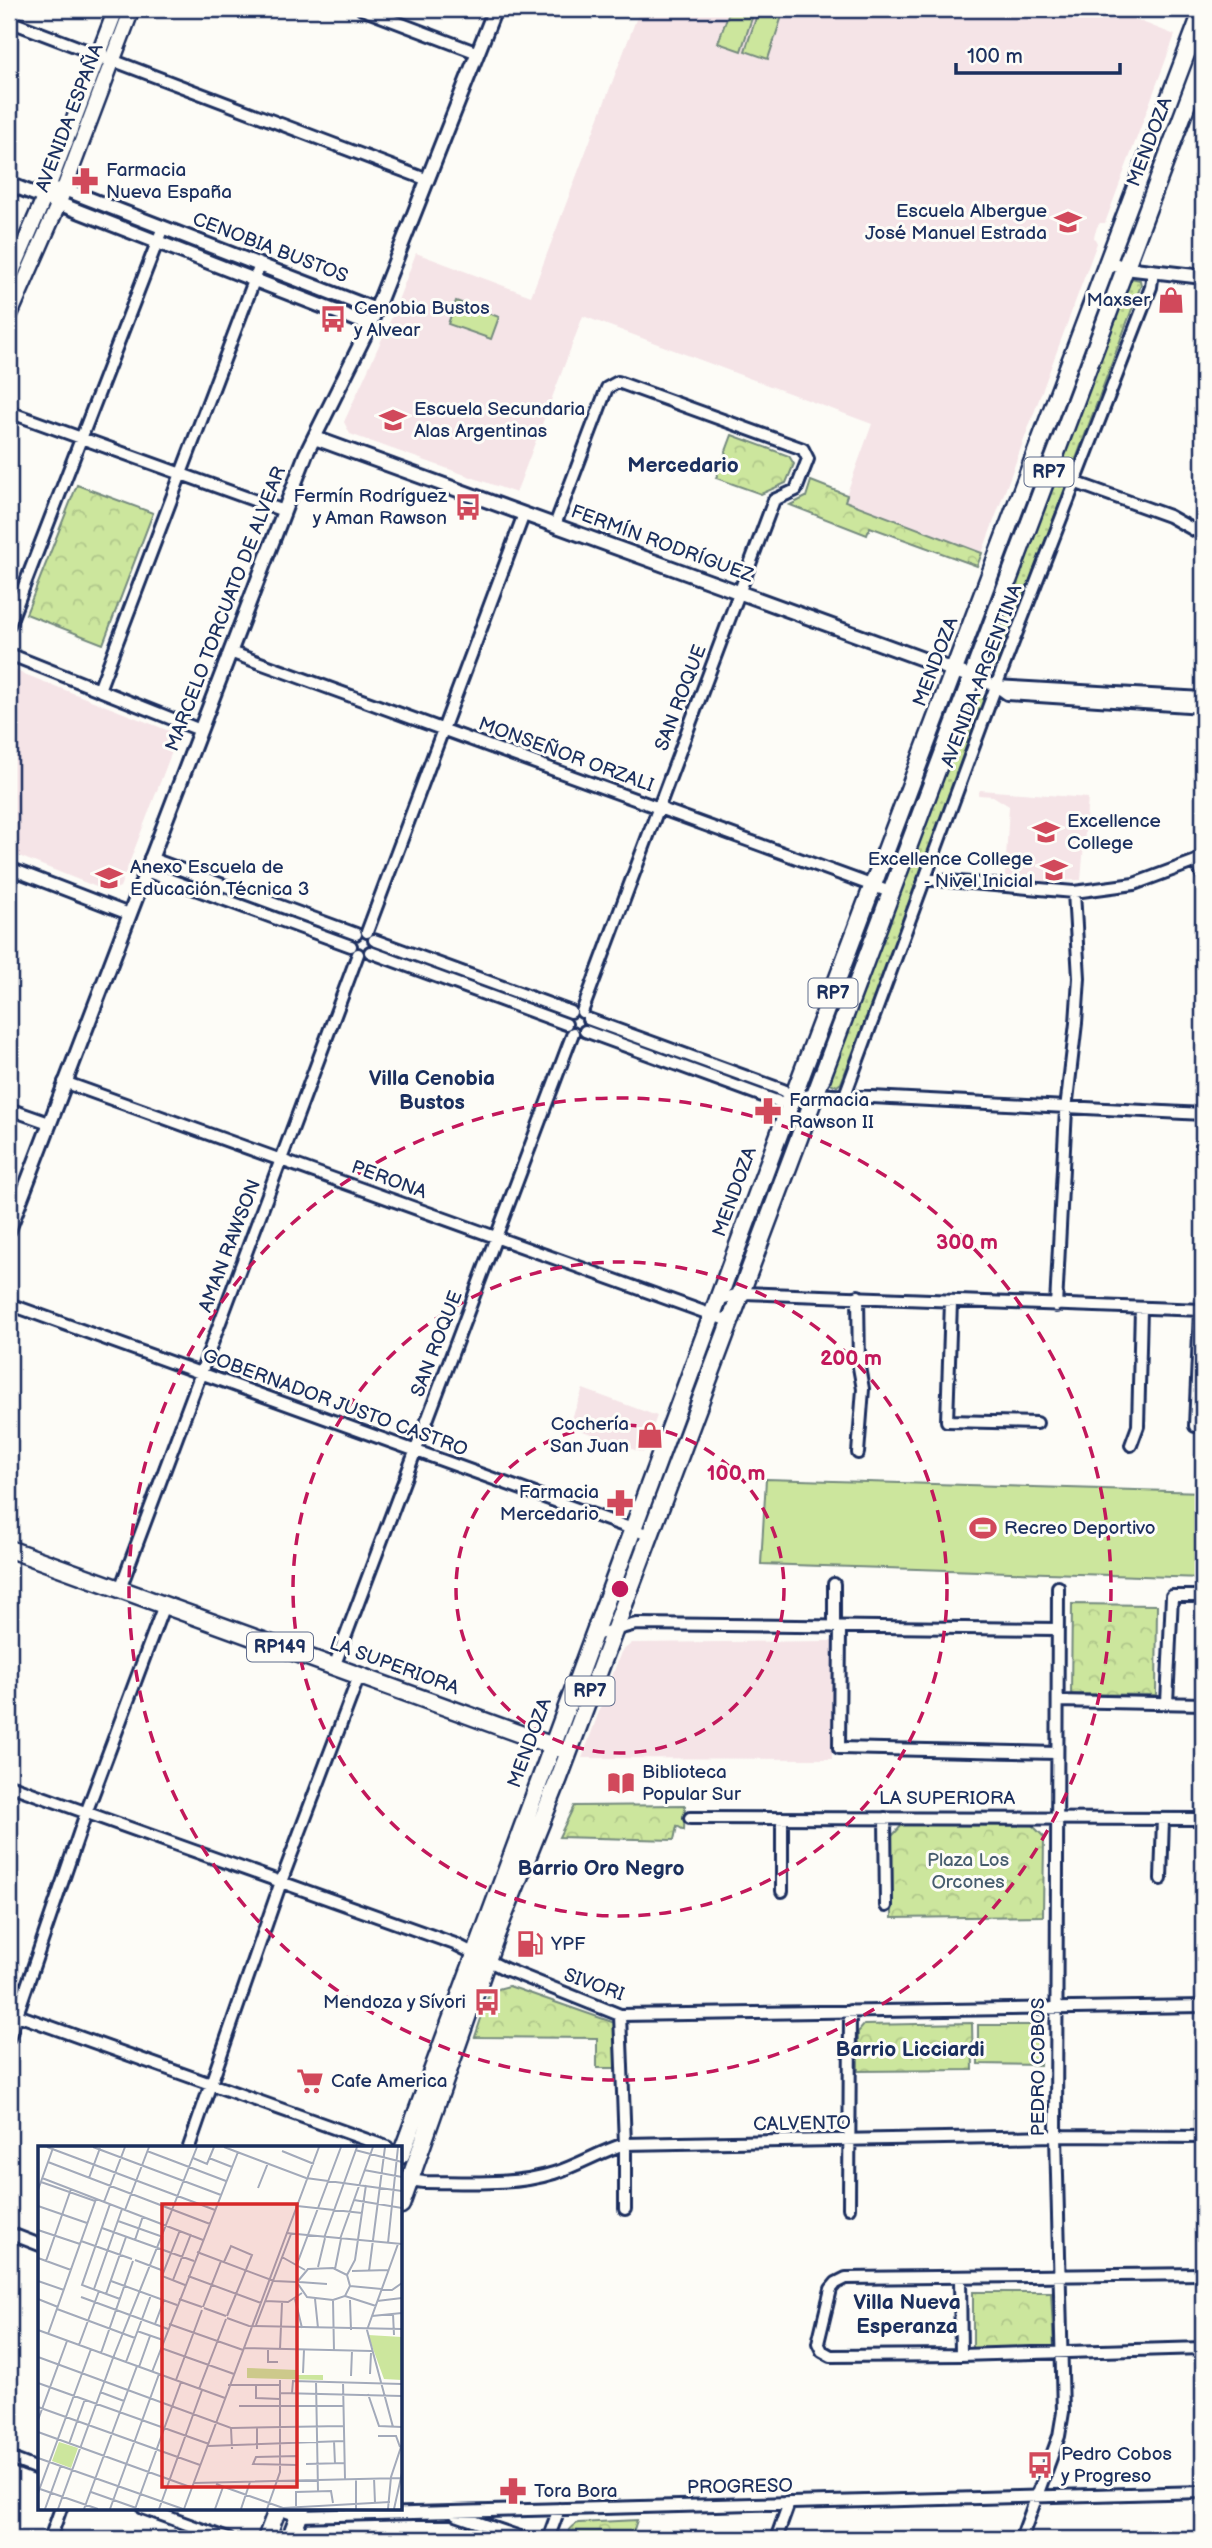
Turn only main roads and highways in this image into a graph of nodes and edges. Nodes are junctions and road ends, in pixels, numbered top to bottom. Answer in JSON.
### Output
{"nodes":[{"id":1,"x":116,"y":9,"type":"edge"},
{"id":2,"x":132,"y":9,"type":"edge"},
{"id":3,"x":1203,"y":9,"type":"edge"},
{"id":4,"x":1200,"y":25,"type":"edge"},
{"id":5,"x":1203,"y":61,"type":"edge"},
{"id":6,"x":9,"y":279,"type":"edge"},
{"id":7,"x":12,"y":300,"type":"edge"},
{"id":8,"x":9,"y":317,"type":"edge"},
{"id":9,"x":9,"y":1549,"type":"edge"},
{"id":10,"x":551,"y":1745,"type":"junction"},
{"id":11,"x":568,"y":1751,"type":"junction"},
{"id":12,"x":481,"y":1957,"type":"junction"},
{"id":13,"x":405,"y":2155,"type":"edge"},
{"id":14,"x":402,"y":2202,"type":"edge"},
{"id":15,"x":278,"y":2510,"type":"edge"},
{"id":16,"x":300,"y":2512,"type":"edge"},
{"id":17,"x":266,"y":2539,"type":"edge"},
{"id":18,"x":290,"y":2539,"type":"edge"}],
"edges":[{"from":1,"to":6,"type":"main road","name":"AVENIDA ESPAÑA"},
{"from":2,"to":7,"type":"main road","name":"AVENIDA ESPAÑA"},
{"from":3,"to":4,"type":"main road","name":"MENDOZA","number":"RP7"},
{"from":4,"to":10,"type":"main road","name":"MENDOZA","number":"RP7"},
{"from":5,"to":11,"type":"main road","name":"MENDOZA","number":"RP7"},
{"from":7,"to":8,"type":"main road","name":"AVENIDA ESPAÑA"},
{"from":9,"to":10,"type":"main road","name":"LA SUPERIORA","number":"RP149"},
{"from":10,"to":11,"type":"main road","name":"LA SUPERIORA","number":"RP149"},
{"from":10,"to":12,"type":"main road","name":"MENDOZA","number":"RP7"},
{"from":11,"to":12,"type":"main road","name":"MENDOZA","number":"RP7"},
{"from":12,"to":13,"type":"main road","name":"MENDOZA","number":"RP7"},
{"from":13,"to":14,"type":"main road","name":"MENDOZA","number":"RP7"},
{"from":15,"to":17,"type":"main road"},
{"from":16,"to":18,"type":"main road"}]}
